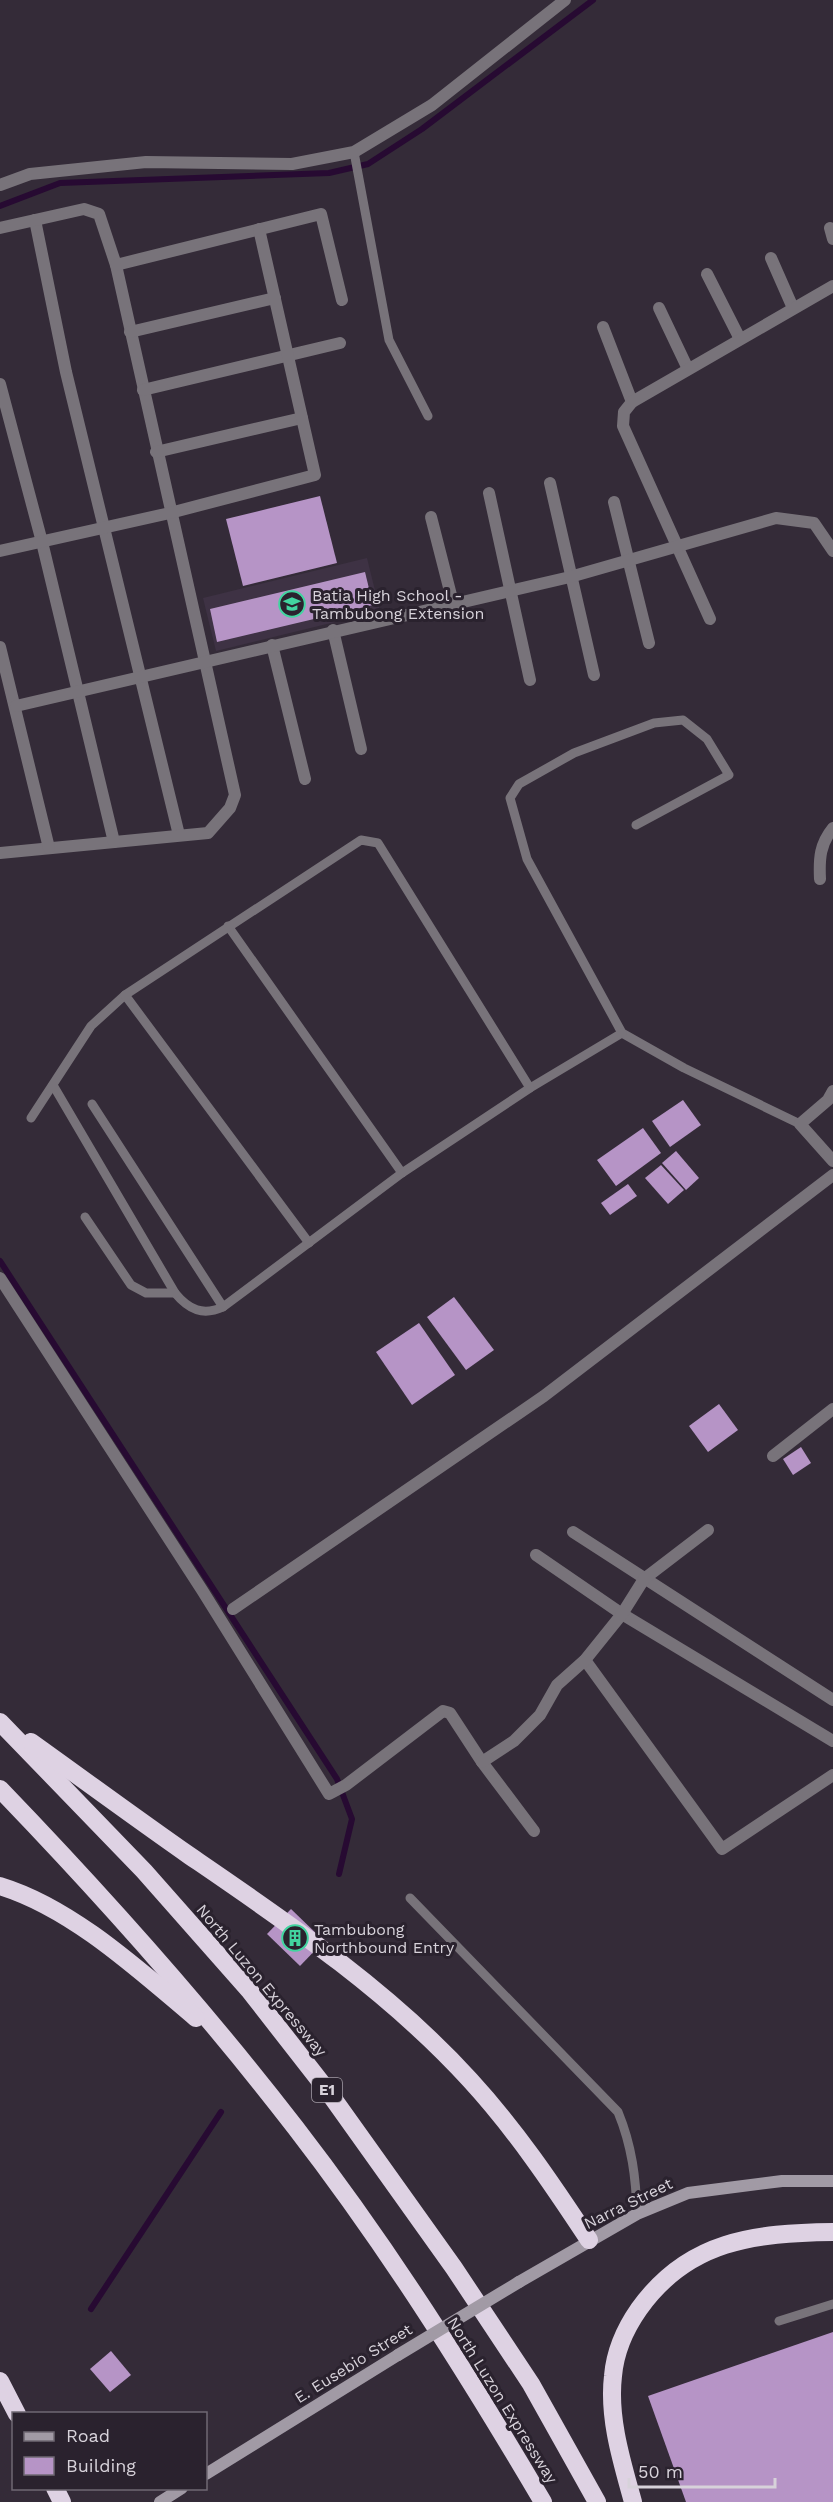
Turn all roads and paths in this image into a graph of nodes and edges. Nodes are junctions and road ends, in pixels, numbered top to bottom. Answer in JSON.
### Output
{"nodes":[{"id":1,"x":565,"y":0,"type":"edge"},
{"id":2,"x":354,"y":156,"type":"junction"},
{"id":3,"x":0,"y":185,"type":"edge"},
{"id":4,"x":35,"y":220,"type":"junction"},
{"id":5,"x":0,"y":228,"type":"edge"},
{"id":6,"x":259,"y":229,"type":"junction"},
{"id":7,"x":771,"y":258,"type":"dead end"},
{"id":8,"x":116,"y":265,"type":"junction"},
{"id":9,"x":707,"y":274,"type":"dead end"},
{"id":10,"x":833,"y":286,"type":"edge"},
{"id":11,"x":275,"y":298,"type":"junction"},
{"id":12,"x":342,"y":300,"type":"dead end"},
{"id":13,"x":659,"y":308,"type":"dead end"},
{"id":14,"x":793,"y":308,"type":"junction"},
{"id":15,"x":603,"y":327,"type":"dead end"},
{"id":16,"x":130,"y":332,"type":"junction"},
{"id":17,"x":740,"y":339,"type":"junction"},
{"id":18,"x":340,"y":343,"type":"dead end"},
{"id":19,"x":287,"y":354,"type":"junction"},
{"id":20,"x":688,"y":369,"type":"junction"},
{"id":21,"x":0,"y":384,"type":"edge"},
{"id":22,"x":143,"y":390,"type":"junction"},
{"id":23,"x":632,"y":402,"type":"junction"},
{"id":24,"x":428,"y":416,"type":"dead end"},
{"id":25,"x":302,"y":418,"type":"junction"},
{"id":26,"x":156,"y":452,"type":"junction"},
{"id":27,"x":550,"y":483,"type":"dead end"},
{"id":28,"x":489,"y":493,"type":"dead end"},
{"id":29,"x":614,"y":502,"type":"dead end"},
{"id":30,"x":170,"y":513,"type":"junction"},
{"id":31,"x":431,"y":518,"type":"dead end"},
{"id":32,"x":104,"y":527,"type":"junction"},
{"id":33,"x":42,"y":542,"type":"junction"},
{"id":34,"x":679,"y":547,"type":"junction"},
{"id":35,"x":0,"y":551,"type":"edge"},
{"id":36,"x":833,"y":551,"type":"edge"},
{"id":37,"x":627,"y":561,"type":"junction"},
{"id":38,"x":570,"y":577,"type":"junction"},
{"id":39,"x":511,"y":590,"type":"junction"},
{"id":40,"x":453,"y":603,"type":"junction"},
{"id":41,"x":710,"y":619,"type":"dead end"},
{"id":42,"x":333,"y":630,"type":"junction"},
{"id":43,"x":649,"y":644,"type":"dead end"},
{"id":44,"x":272,"y":645,"type":"junction"},
{"id":45,"x":0,"y":647,"type":"edge"},
{"id":46,"x":206,"y":662,"type":"junction"},
{"id":47,"x":594,"y":675,"type":"dead end"},
{"id":48,"x":140,"y":678,"type":"junction"},
{"id":49,"x":530,"y":680,"type":"dead end"},
{"id":50,"x":79,"y":692,"type":"junction"},
{"id":51,"x":16,"y":706,"type":"junction"},
{"id":52,"x":361,"y":749,"type":"dead end"},
{"id":53,"x":305,"y":779,"type":"dead end"},
{"id":54,"x":636,"y":825,"type":"dead end"},
{"id":55,"x":833,"y":828,"type":"edge"},
{"id":56,"x":179,"y":836,"type":"junction"},
{"id":57,"x":114,"y":842,"type":"junction"},
{"id":58,"x":49,"y":848,"type":"junction"},
{"id":59,"x":0,"y":853,"type":"edge"},
{"id":60,"x":820,"y":879,"type":"dead end"},
{"id":61,"x":228,"y":926,"type":"junction"},
{"id":62,"x":124,"y":995,"type":"junction"},
{"id":63,"x":622,"y":1032,"type":"junction"},
{"id":64,"x":52,"y":1085,"type":"junction"},
{"id":65,"x":530,"y":1088,"type":"junction"},
{"id":66,"x":833,"y":1091,"type":"edge"},
{"id":67,"x":92,"y":1104,"type":"dead end"},
{"id":68,"x":31,"y":1118,"type":"dead end"},
{"id":69,"x":800,"y":1124,"type":"junction"},
{"id":70,"x":833,"y":1161,"type":"edge"},
{"id":71,"x":402,"y":1173,"type":"junction"},
{"id":72,"x":833,"y":1176,"type":"edge"},
{"id":73,"x":85,"y":1217,"type":"dead end"},
{"id":74,"x":309,"y":1243,"type":"junction"},
{"id":75,"x":0,"y":1278,"type":"edge"},
{"id":76,"x":176,"y":1293,"type":"junction"},
{"id":77,"x":223,"y":1307,"type":"junction"},
{"id":78,"x":833,"y":1409,"type":"edge"},
{"id":79,"x":773,"y":1456,"type":"dead end"},
{"id":80,"x":708,"y":1530,"type":"dead end"},
{"id":81,"x":573,"y":1532,"type":"dead end"},
{"id":82,"x":536,"y":1555,"type":"dead end"},
{"id":83,"x":644,"y":1579,"type":"junction"},
{"id":84,"x":233,"y":1609,"type":"dead end"},
{"id":85,"x":622,"y":1614,"type":"junction"},
{"id":86,"x":585,"y":1660,"type":"junction"},
{"id":87,"x":833,"y":1700,"type":"edge"},
{"id":88,"x":0,"y":1721,"type":"edge"},
{"id":89,"x":833,"y":1741,"type":"edge"},
{"id":90,"x":482,"y":1762,"type":"junction"},
{"id":91,"x":833,"y":1775,"type":"edge"},
{"id":92,"x":0,"y":1789,"type":"edge"},
{"id":93,"x":534,"y":1831,"type":"dead end"},
{"id":94,"x":0,"y":1886,"type":"edge"},
{"id":95,"x":410,"y":1898,"type":"dead end"},
{"id":96,"x":230,"y":2047,"type":"junction"},
{"id":97,"x":833,"y":2181,"type":"edge"},
{"id":98,"x":638,"y":2214,"type":"junction"},
{"id":99,"x":833,"y":2232,"type":"edge"},
{"id":100,"x":589,"y":2240,"type":"junction"},
{"id":101,"x":519,"y":2282,"type":"joint"},
{"id":102,"x":833,"y":2304,"type":"edge"},
{"id":103,"x":780,"y":2320,"type":"dead end"},
{"id":104,"x":0,"y":2381,"type":"edge"},
{"id":105,"x":15,"y":2412,"type":"edge"},
{"id":106,"x":207,"y":2473,"type":"edge"},
{"id":107,"x":179,"y":2490,"type":"edge"},
{"id":108,"x":160,"y":2502,"type":"edge"},
{"id":109,"x":543,"y":2502,"type":"edge"},
{"id":110,"x":597,"y":2502,"type":"edge"},
{"id":111,"x":633,"y":2502,"type":"edge"}],
"edges":[{"from":1,"to":2,"type":"street"},
{"from":2,"to":3,"type":"street"},
{"from":2,"to":24,"type":"lane"},
{"from":4,"to":5,"type":"street"},
{"from":4,"to":8,"type":"street"},
{"from":4,"to":32,"type":"street"},
{"from":6,"to":8,"type":"street"},
{"from":6,"to":11,"type":"street"},
{"from":6,"to":12,"type":"street"},
{"from":7,"to":14,"type":"street"},
{"from":8,"to":16,"type":"street"},
{"from":9,"to":17,"type":"street"},
{"from":10,"to":14,"type":"street"},
{"from":11,"to":16,"type":"street"},
{"from":11,"to":19,"type":"street"},
{"from":13,"to":20,"type":"street"},
{"from":14,"to":17,"type":"street"},
{"from":15,"to":23,"type":"street"},
{"from":16,"to":22,"type":"street"},
{"from":17,"to":20,"type":"street"},
{"from":18,"to":19,"type":"street"},
{"from":19,"to":22,"type":"street"},
{"from":19,"to":25,"type":"street"},
{"from":20,"to":23,"type":"street"},
{"from":21,"to":33,"type":"street"},
{"from":22,"to":26,"type":"street"},
{"from":23,"to":34,"type":"street"},
{"from":25,"to":26,"type":"street"},
{"from":25,"to":30,"type":"street"},
{"from":26,"to":30,"type":"street"},
{"from":27,"to":38,"type":"street"},
{"from":28,"to":39,"type":"street"},
{"from":29,"to":37,"type":"street"},
{"from":30,"to":32,"type":"street"},
{"from":30,"to":46,"type":"street"},
{"from":31,"to":40,"type":"street"},
{"from":32,"to":33,"type":"street"},
{"from":32,"to":48,"type":"street"},
{"from":33,"to":35,"type":"street"},
{"from":33,"to":50,"type":"street"},
{"from":34,"to":36,"type":"street"},
{"from":34,"to":37,"type":"street"},
{"from":34,"to":41,"type":"street"},
{"from":37,"to":38,"type":"street"},
{"from":37,"to":43,"type":"street"},
{"from":38,"to":39,"type":"street"},
{"from":38,"to":47,"type":"street"},
{"from":39,"to":40,"type":"street"},
{"from":39,"to":49,"type":"street"},
{"from":40,"to":42,"type":"street"},
{"from":42,"to":44,"type":"street"},
{"from":42,"to":52,"type":"street"},
{"from":44,"to":46,"type":"street"},
{"from":44,"to":53,"type":"street"},
{"from":45,"to":51,"type":"street"},
{"from":46,"to":48,"type":"street"},
{"from":46,"to":56,"type":"street"},
{"from":48,"to":50,"type":"street"},
{"from":48,"to":56,"type":"street"},
{"from":50,"to":51,"type":"street"},
{"from":50,"to":57,"type":"street"},
{"from":51,"to":58,"type":"street"},
{"from":54,"to":63,"type":"lane"},
{"from":55,"to":60,"type":"street"},
{"from":56,"to":57,"type":"street"},
{"from":57,"to":58,"type":"street"},
{"from":58,"to":59,"type":"street"},
{"from":61,"to":62,"type":"lane"},
{"from":61,"to":65,"type":"lane"},
{"from":61,"to":71,"type":"lane"},
{"from":62,"to":64,"type":"lane"},
{"from":62,"to":74,"type":"lane"},
{"from":63,"to":65,"type":"lane"},
{"from":63,"to":69,"type":"lane"},
{"from":64,"to":68,"type":"lane"},
{"from":64,"to":76,"type":"lane"},
{"from":65,"to":71,"type":"lane"},
{"from":66,"to":69,"type":"street"},
{"from":67,"to":77,"type":"lane"},
{"from":69,"to":70,"type":"street"},
{"from":71,"to":74,"type":"lane"},
{"from":72,"to":84,"type":"street"},
{"from":73,"to":76,"type":"lane"},
{"from":74,"to":77,"type":"lane"},
{"from":75,"to":90,"type":"street"},
{"from":76,"to":77,"type":"lane"},
{"from":78,"to":79,"type":"street"},
{"from":80,"to":83,"type":"street"},
{"from":81,"to":83,"type":"street"},
{"from":82,"to":85,"type":"street"},
{"from":83,"to":85,"type":"street"},
{"from":83,"to":87,"type":"street"},
{"from":85,"to":86,"type":"street"},
{"from":85,"to":89,"type":"street"},
{"from":86,"to":90,"type":"street"},
{"from":86,"to":91,"type":"street"},
{"from":88,"to":100,"type":"highway"},
{"from":88,"to":110,"type":"highway","name":"North Luzon Expressway","number":"E1"},
{"from":90,"to":93,"type":"street"},
{"from":92,"to":96,"type":"highway","name":"North Luzon Expressway"},
{"from":94,"to":96,"type":"highway"},
{"from":95,"to":98,"type":"lane"},
{"from":96,"to":109,"type":"highway","name":"North Luzon Expressway"},
{"from":97,"to":98,"type":"main road","name":"Narra Street"},
{"from":98,"to":100,"type":"main road","name":"Narra Street"},
{"from":99,"to":111,"type":"highway"},
{"from":100,"to":101,"type":"main road","name":"Narra Street"},
{"from":101,"to":106,"type":"main road","name":"E. Eusebio Street","bridge":true},
{"from":102,"to":103,"type":"lane"},
{"from":104,"to":105,"type":"highway"},
{"from":107,"to":108,"type":"main road"}]}
